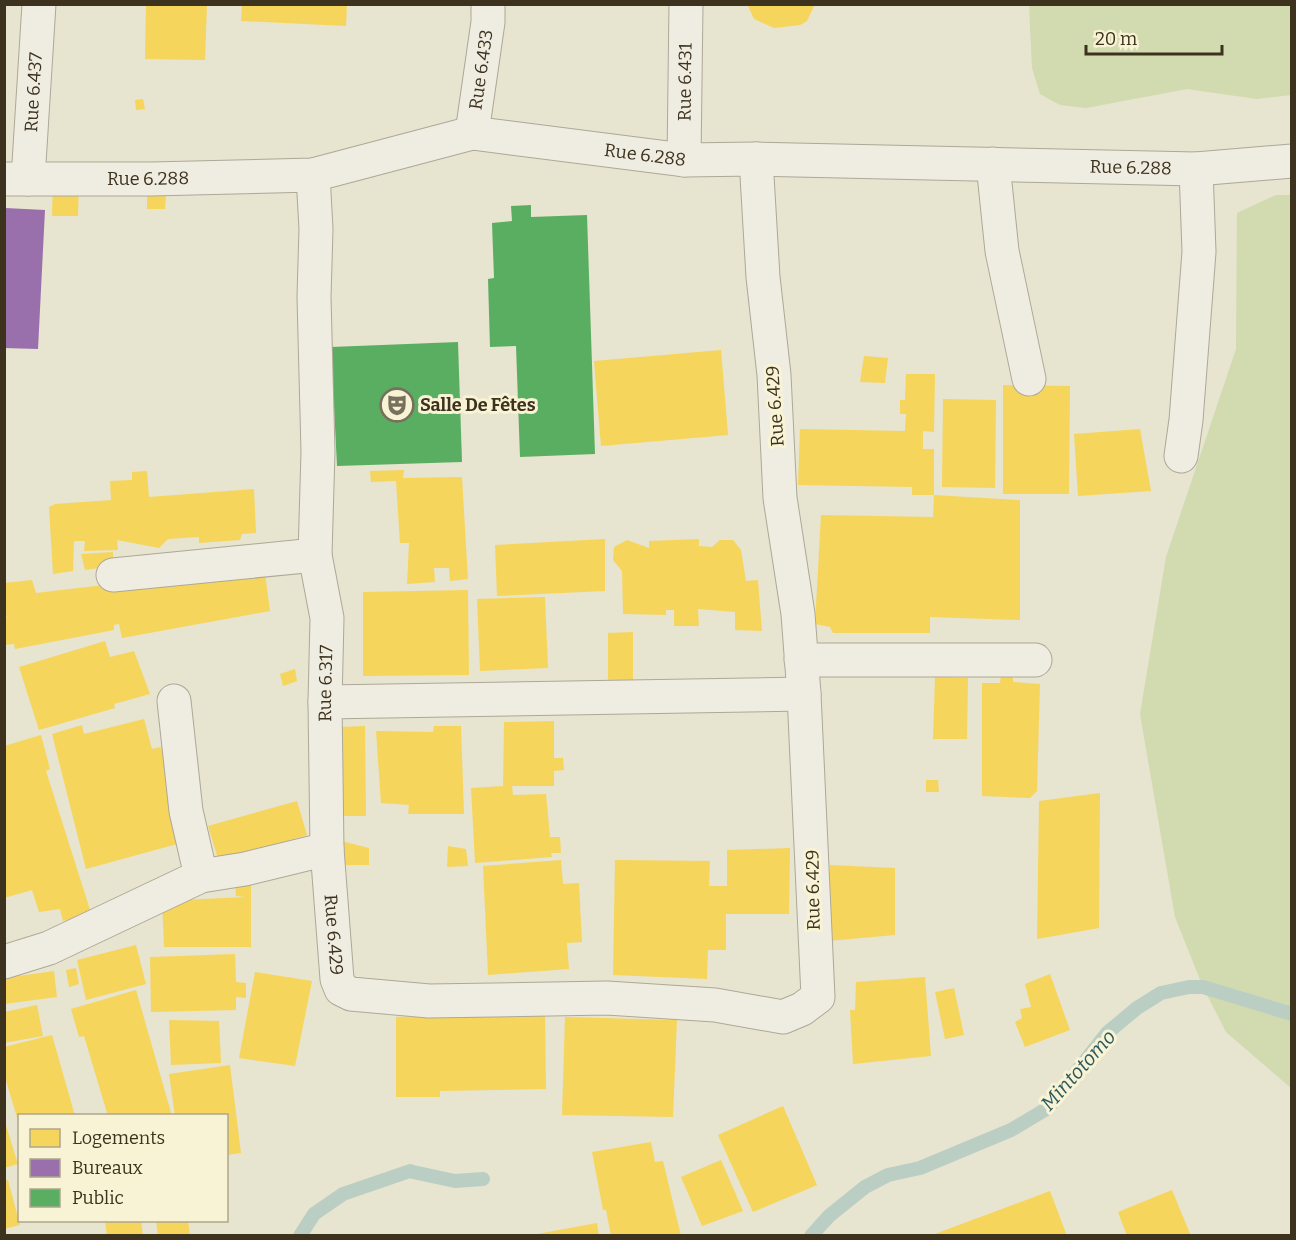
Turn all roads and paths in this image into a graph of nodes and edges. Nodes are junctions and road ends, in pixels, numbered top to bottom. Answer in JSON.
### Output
{"nodes":[{"id":1,"x":39,"y":4,"type":"edge"},
{"id":2,"x":488,"y":4,"type":"edge"},
{"id":3,"x":686,"y":4,"type":"edge"},
{"id":4,"x":472,"y":133,"type":"junction"},
{"id":5,"x":756,"y":159,"type":"junction"},
{"id":6,"x":684,"y":160,"type":"junction"},
{"id":7,"x":1292,"y":161,"type":"edge"},
{"id":8,"x":993,"y":164,"type":"junction"},
{"id":9,"x":1197,"y":169,"type":"junction"},
{"id":10,"x":313,"y":175,"type":"junction"},
{"id":11,"x":16,"y":179,"type":"edge"},
{"id":12,"x":1029,"y":379,"type":"dead end"},
{"id":13,"x":1181,"y":456,"type":"dead end"},
{"id":14,"x":315,"y":555,"type":"junction"},
{"id":15,"x":113,"y":575,"type":"dead end"},
{"id":16,"x":801,"y":660,"type":"junction"},
{"id":17,"x":1035,"y":660,"type":"dead end"},
{"id":18,"x":804,"y":694,"type":"junction"},
{"id":19,"x":174,"y":701,"type":"dead end"},
{"id":20,"x":325,"y":702,"type":"junction"},
{"id":21,"x":327,"y":849,"type":"junction"},
{"id":22,"x":201,"y":876,"type":"junction"},
{"id":23,"x":4,"y":962,"type":"edge"}],
"edges":[{"from":1,"to":11,"type":"street","name":"Rue 6.437"},
{"from":2,"to":4,"type":"street","name":"Rue 6.433"},
{"from":3,"to":6,"type":"street","name":"Rue 6.431"},
{"from":4,"to":6,"type":"street","name":"Rue 6.288"},
{"from":4,"to":10,"type":"street","name":"Rue 6.288"},
{"from":5,"to":6,"type":"street","name":"Rue 6.288"},
{"from":5,"to":8,"type":"street","name":"Rue 6.288"},
{"from":5,"to":16,"type":"street","name":"Rue 6.429"},
{"from":7,"to":9,"type":"street","name":"Rue 6.288"},
{"from":8,"to":9,"type":"street","name":"Rue 6.288"},
{"from":8,"to":12,"type":"street"},
{"from":9,"to":13,"type":"street"},
{"from":10,"to":11,"type":"street","name":"Rue 6.288"},
{"from":10,"to":14,"type":"street","name":"Rue 6.317"},
{"from":14,"to":15,"type":"street"},
{"from":14,"to":20,"type":"street","name":"Rue 6.317"},
{"from":16,"to":17,"type":"street"},
{"from":16,"to":18,"type":"street","name":"Rue 6.429"},
{"from":18,"to":20,"type":"street"},
{"from":18,"to":21,"type":"street","name":"Rue 6.429"},
{"from":19,"to":22,"type":"street"},
{"from":20,"to":21,"type":"street","name":"Rue 6.317"},
{"from":21,"to":22,"type":"street"},
{"from":22,"to":23,"type":"street"}]}
